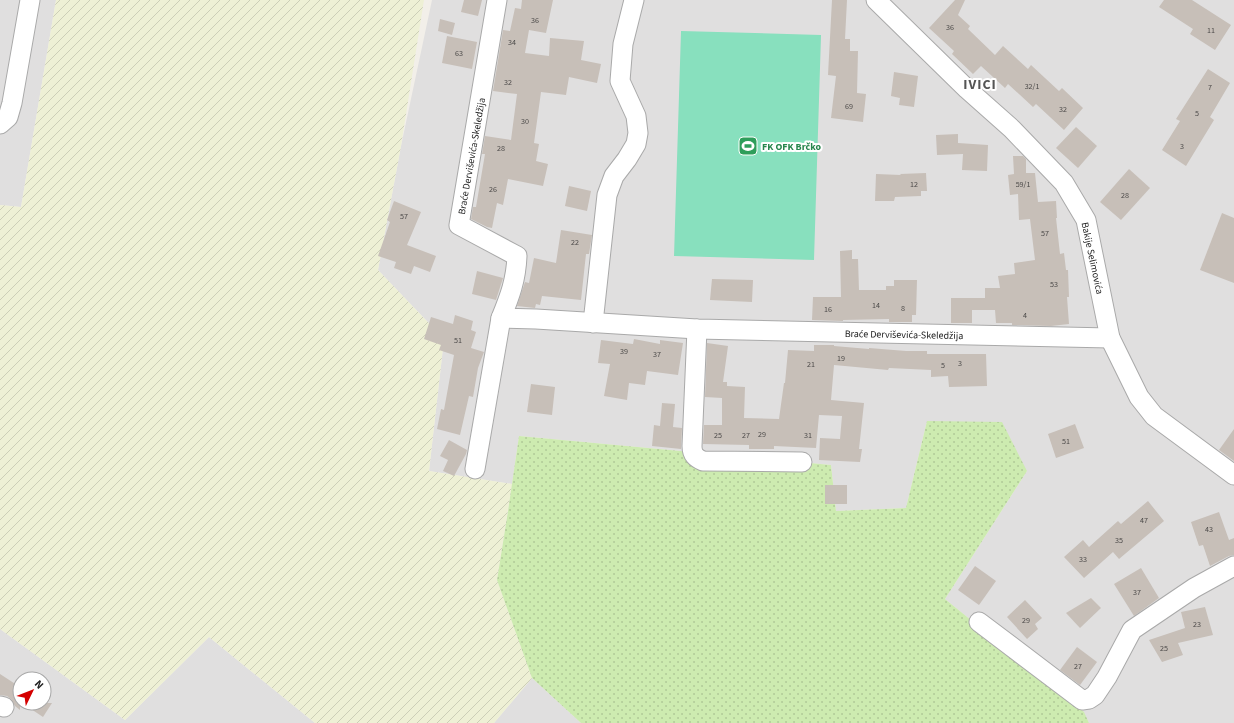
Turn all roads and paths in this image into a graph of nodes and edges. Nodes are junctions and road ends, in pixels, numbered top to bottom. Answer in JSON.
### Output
{"nodes":[{"id":1,"x":30,"y":0,"type":"edge"},
{"id":2,"x":498,"y":0,"type":"edge"},
{"id":3,"x":634,"y":0,"type":"edge"},
{"id":4,"x":876,"y":0,"type":"edge"},
{"id":5,"x":0,"y":124,"type":"edge"},
{"id":6,"x":501,"y":318,"type":"junction"},
{"id":7,"x":592,"y":323,"type":"junction"},
{"id":8,"x":697,"y":329,"type":"junction"},
{"id":9,"x":1110,"y":338,"type":"junction"},
{"id":10,"x":802,"y":462,"type":"dead end"},
{"id":11,"x":475,"y":469,"type":"dead end"},
{"id":12,"x":1234,"y":475,"type":"edge"},
{"id":13,"x":1234,"y":566,"type":"edge"},
{"id":14,"x":979,"y":622,"type":"dead end"}],
"edges":[{"from":1,"to":5,"type":"street"},
{"from":2,"to":6,"type":"street","name":"Braće Derviševića-Skeledžija"},
{"from":3,"to":7,"type":"street"},
{"from":4,"to":9,"type":"street","name":"Bakije Selimovića"},
{"from":6,"to":7,"type":"street","name":"Braće Derviševića-Skeledžija"},
{"from":6,"to":11,"type":"street"},
{"from":7,"to":8,"type":"street","name":"Braće Derviševića-Skeledžija"},
{"from":8,"to":9,"type":"street","name":"Braće Derviševića-Skeledžija"},
{"from":8,"to":10,"type":"street"},
{"from":9,"to":12,"type":"street","name":"Bakije Selimovića"},
{"from":13,"to":14,"type":"street"}]}
